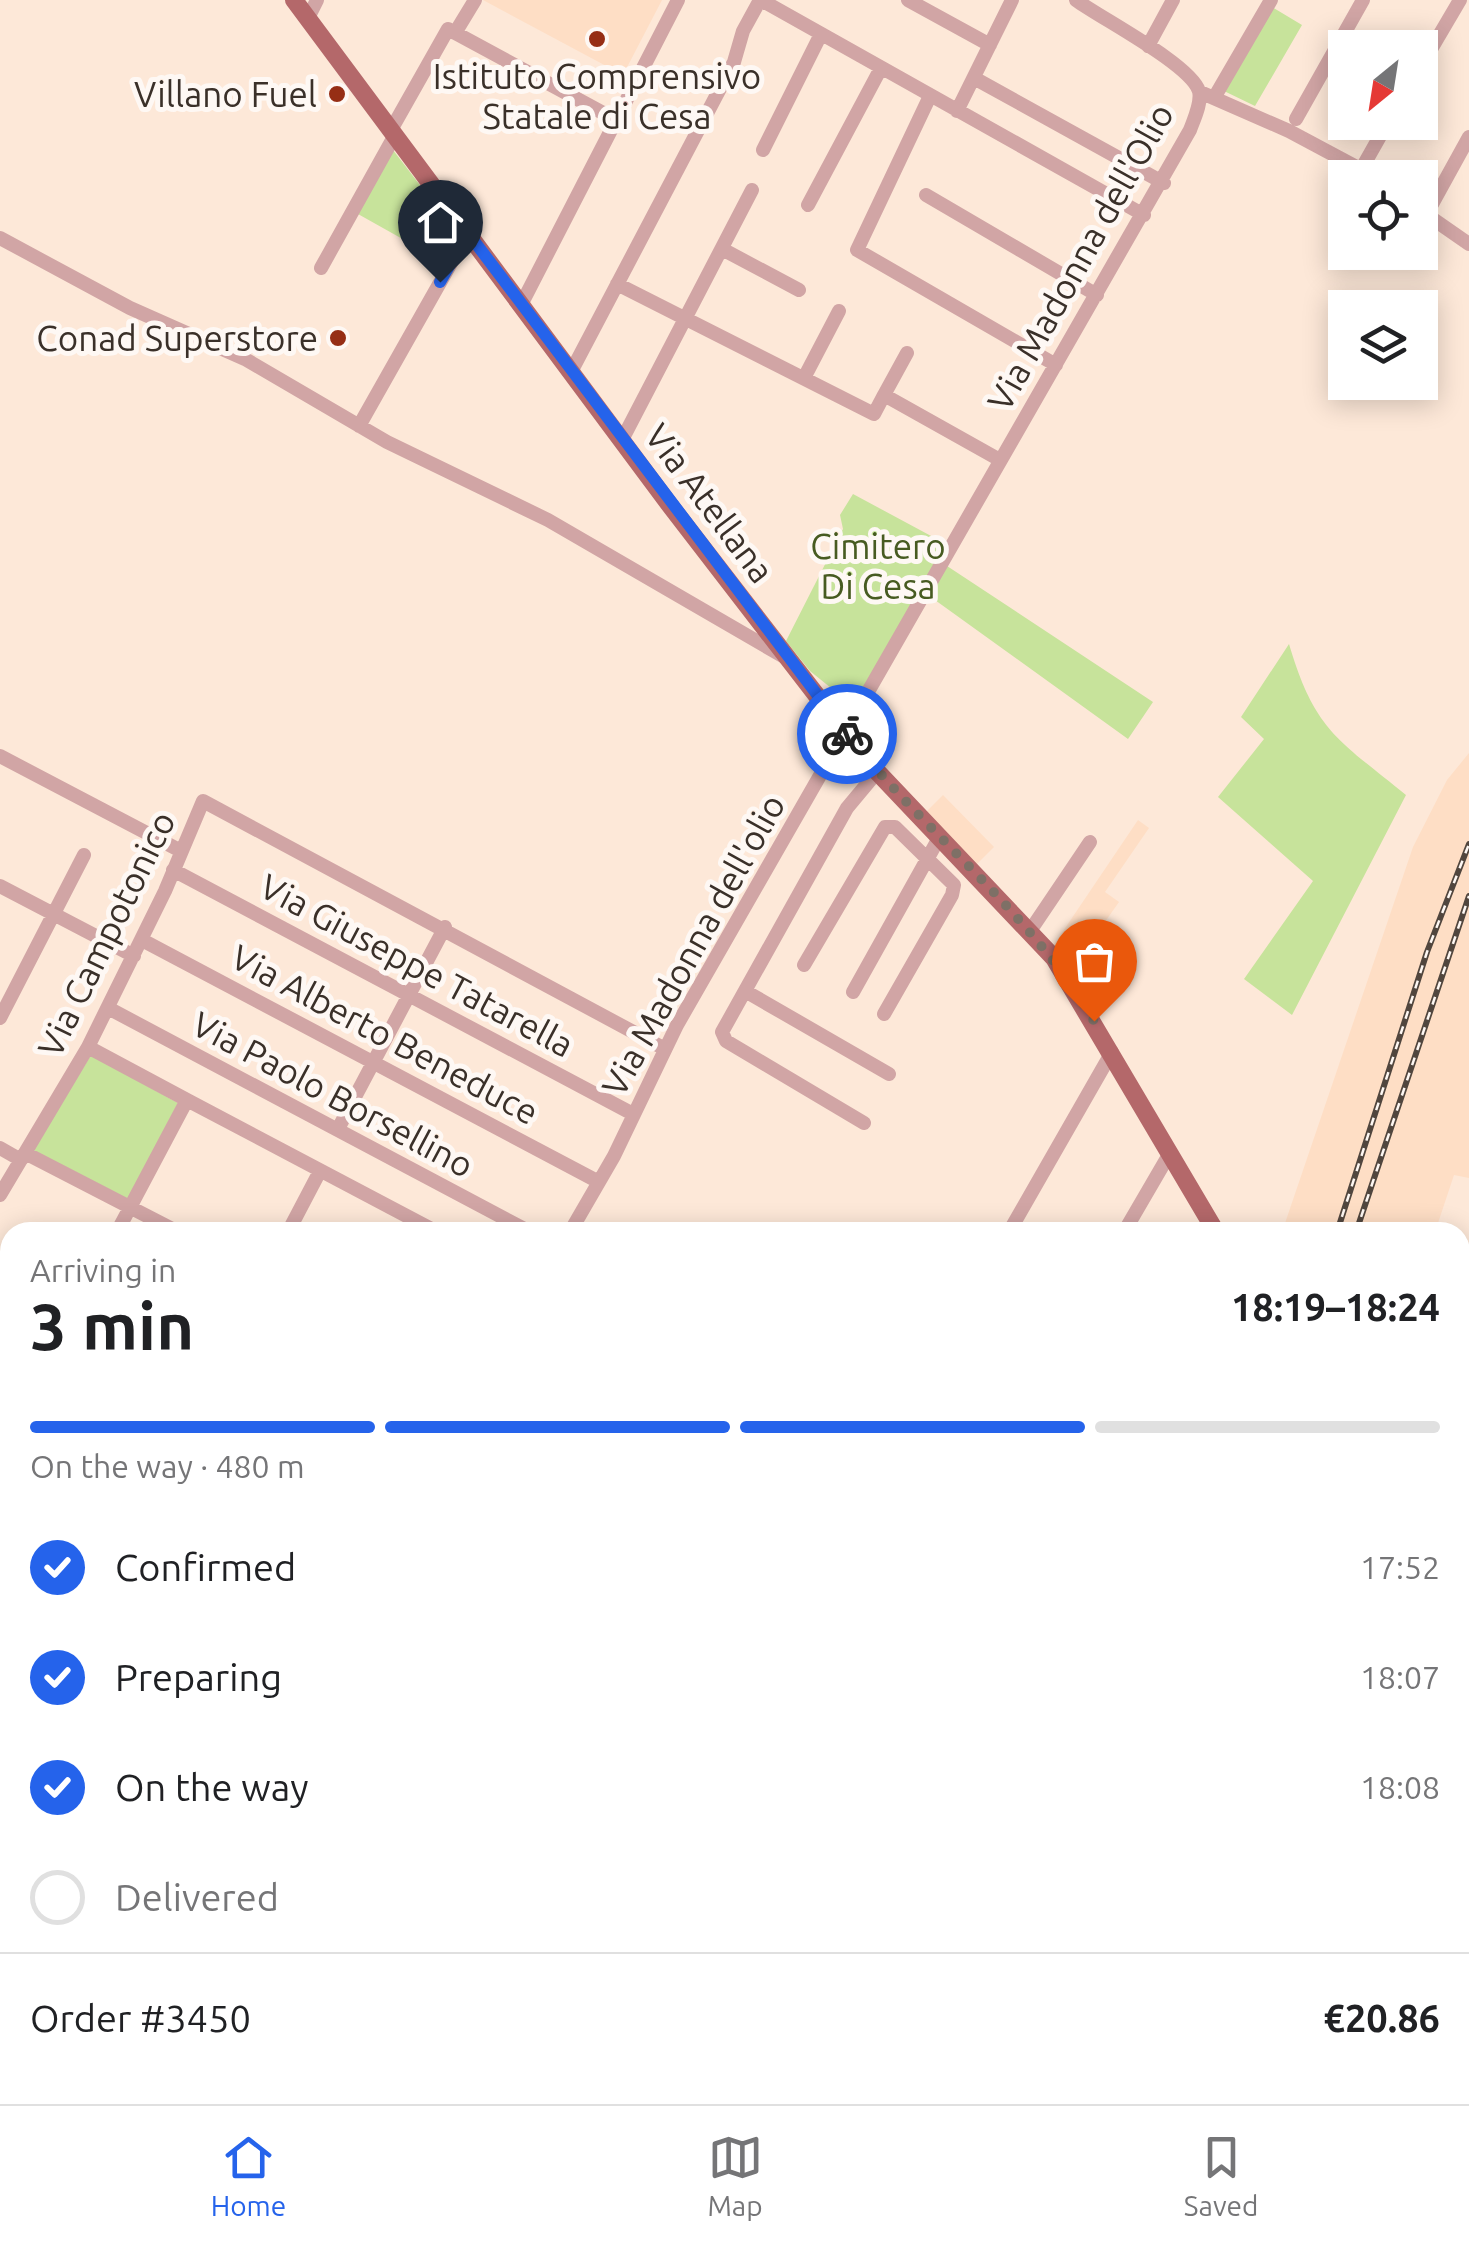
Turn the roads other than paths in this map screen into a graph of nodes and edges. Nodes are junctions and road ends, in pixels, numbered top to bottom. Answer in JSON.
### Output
{"nodes":[{"id":1,"x":294,"y":0,"type":"edge"},
{"id":2,"x":317,"y":0,"type":"edge"},
{"id":3,"x":475,"y":0,"type":"edge"},
{"id":4,"x":678,"y":0,"type":"edge"},
{"id":5,"x":760,"y":0,"type":"edge"},
{"id":6,"x":908,"y":0,"type":"edge"},
{"id":7,"x":1012,"y":0,"type":"edge"},
{"id":8,"x":1076,"y":0,"type":"edge"},
{"id":9,"x":1173,"y":0,"type":"edge"},
{"id":10,"x":1271,"y":0,"type":"edge"},
{"id":11,"x":1363,"y":0,"type":"edge"},
{"id":12,"x":1460,"y":0,"type":"edge"},
{"id":13,"x":308,"y":18,"type":"junction"},
{"id":14,"x":455,"y":33,"type":"junction"},
{"id":15,"x":822,"y":34,"type":"junction"},
{"id":16,"x":1438,"y":37,"type":"edge"},
{"id":17,"x":990,"y":45,"type":"junction"},
{"id":18,"x":1148,"y":46,"type":"junction"},
{"id":19,"x":881,"y":68,"type":"junction"},
{"id":20,"x":974,"y":78,"type":"junction"},
{"id":21,"x":930,"y":96,"type":"junction"},
{"id":22,"x":1207,"y":96,"type":"junction"},
{"id":23,"x":957,"y":112,"type":"junction"},
{"id":24,"x":1296,"y":119,"type":"dead end"},
{"id":25,"x":616,"y":120,"type":"junction"},
{"id":26,"x":393,"y":132,"type":"junction"},
{"id":27,"x":1469,"y":137,"type":"edge"},
{"id":28,"x":763,"y":150,"type":"dead end"},
{"id":29,"x":1345,"y":160,"type":"edge"},
{"id":30,"x":1164,"y":183,"type":"junction"},
{"id":31,"x":1438,"y":188,"type":"edge"},
{"id":32,"x":752,"y":190,"type":"dead end"},
{"id":33,"x":926,"y":195,"type":"dead end"},
{"id":34,"x":808,"y":205,"type":"dead end"},
{"id":35,"x":1144,"y":215,"type":"junction"},
{"id":36,"x":1438,"y":222,"type":"edge"},
{"id":37,"x":468,"y":233,"type":"junction"},
{"id":38,"x":0,"y":238,"type":"edge"},
{"id":39,"x":1469,"y":244,"type":"edge"},
{"id":40,"x":722,"y":249,"type":"junction"},
{"id":41,"x":320,"y":268,"type":"dead end"},
{"id":42,"x":617,"y":284,"type":"junction"},
{"id":43,"x":799,"y":290,"type":"dead end"},
{"id":44,"x":1097,"y":295,"type":"junction"},
{"id":45,"x":521,"y":305,"type":"junction"},
{"id":46,"x":838,"y":311,"type":"dead end"},
{"id":47,"x":685,"y":318,"type":"junction"},
{"id":48,"x":907,"y":354,"type":"dead end"},
{"id":49,"x":1056,"y":365,"type":"junction"},
{"id":50,"x":571,"y":372,"type":"junction"},
{"id":51,"x":804,"y":378,"type":"junction"},
{"id":52,"x":884,"y":395,"type":"junction"},
{"id":53,"x":359,"y":426,"type":"junction"},
{"id":54,"x":622,"y":440,"type":"junction"},
{"id":55,"x":1000,"y":460,"type":"junction"},
{"id":56,"x":989,"y":478,"type":"joint"},
{"id":57,"x":787,"y":658,"type":"junction"},
{"id":58,"x":846,"y":733,"type":"junction"},
{"id":59,"x":0,"y":756,"type":"edge"},
{"id":60,"x":877,"y":772,"type":"junction"},
{"id":61,"x":939,"y":838,"type":"junction"},
{"id":62,"x":1090,"y":842,"type":"dead end"},
{"id":63,"x":181,"y":851,"type":"junction"},
{"id":64,"x":84,"y":855,"type":"dead end"},
{"id":65,"x":928,"y":858,"type":"junction"},
{"id":66,"x":174,"y":870,"type":"junction"},
{"id":67,"x":0,"y":886,"type":"edge"},
{"id":68,"x":54,"y":914,"type":"junction"},
{"id":69,"x":445,"y":927,"type":"junction"},
{"id":70,"x":1030,"y":931,"type":"junction"},
{"id":71,"x":142,"y":940,"type":"junction"},
{"id":72,"x":134,"y":956,"type":"junction"},
{"id":73,"x":804,"y":965,"type":"dead end"},
{"id":74,"x":745,"y":990,"type":"junction"},
{"id":75,"x":853,"y":992,"type":"dead end"},
{"id":76,"x":410,"y":995,"type":"junction"},
{"id":77,"x":108,"y":1008,"type":"junction"},
{"id":78,"x":884,"y":1014,"type":"dead end"},
{"id":79,"x":0,"y":1018,"type":"edge"},
{"id":80,"x":88,"y":1047,"type":"junction"},
{"id":81,"x":665,"y":1048,"type":"junction"},
{"id":82,"x":1112,"y":1052,"type":"junction"},
{"id":83,"x":375,"y":1062,"type":"junction"},
{"id":84,"x":889,"y":1074,"type":"dead end"},
{"id":85,"x":186,"y":1100,"type":"junction"},
{"id":86,"x":633,"y":1114,"type":"junction"},
{"id":87,"x":864,"y":1123,"type":"dead end"},
{"id":88,"x":338,"y":1129,"type":"junction"},
{"id":89,"x":0,"y":1148,"type":"edge"},
{"id":90,"x":1170,"y":1153,"type":"junction"},
{"id":91,"x":23,"y":1156,"type":"junction"},
{"id":92,"x":320,"y":1171,"type":"junction"},
{"id":93,"x":599,"y":1182,"type":"junction"},
{"id":94,"x":0,"y":1195,"type":"edge"},
{"id":95,"x":130,"y":1207,"type":"junction"},
{"id":96,"x":122,"y":1222,"type":"edge"},
{"id":97,"x":159,"y":1222,"type":"edge"},
{"id":98,"x":293,"y":1222,"type":"edge"},
{"id":99,"x":417,"y":1222,"type":"edge"},
{"id":100,"x":511,"y":1222,"type":"edge"},
{"id":101,"x":576,"y":1222,"type":"edge"},
{"id":102,"x":1016,"y":1222,"type":"edge"},
{"id":103,"x":1130,"y":1222,"type":"edge"},
{"id":104,"x":1210,"y":1222,"type":"edge"}],
"edges":[{"from":1,"to":13,"type":"main road","name":"Via Atellana"},
{"from":2,"to":13,"type":"street"},
{"from":3,"to":14,"type":"street"},
{"from":4,"to":25,"type":"street"},
{"from":5,"to":15,"type":"street"},
{"from":5,"to":42,"type":"street"},
{"from":6,"to":17,"type":"street"},
{"from":7,"to":17,"type":"street"},
{"from":8,"to":18,"type":"street","name":"Via Madonna dell'Olio"},
{"from":9,"to":18,"type":"street"},
{"from":10,"to":22,"type":"street"},
{"from":11,"to":24,"type":"street"},
{"from":12,"to":16,"type":"street"},
{"from":13,"to":26,"type":"main road","name":"Via Atellana"},
{"from":14,"to":25,"type":"street"},
{"from":14,"to":26,"type":"street"},
{"from":15,"to":19,"type":"street"},
{"from":15,"to":28,"type":"street"},
{"from":17,"to":20,"type":"street"},
{"from":18,"to":22,"type":"street","name":"Via Madonna dell'Olio"},
{"from":19,"to":21,"type":"street"},
{"from":19,"to":34,"type":"street"},
{"from":20,"to":23,"type":"street"},
{"from":20,"to":30,"type":"street"},
{"from":21,"to":23,"type":"street"},
{"from":21,"to":49,"type":"street"},
{"from":22,"to":29,"type":"street"},
{"from":22,"to":30,"type":"street","name":"Via Madonna dell'Olio"},
{"from":23,"to":35,"type":"street"},
{"from":25,"to":45,"type":"street"},
{"from":26,"to":37,"type":"main road","name":"Via Atellana"},
{"from":26,"to":41,"type":"street"},
{"from":27,"to":31,"type":"street"},
{"from":30,"to":35,"type":"street","name":"Via Madonna dell'Olio"},
{"from":32,"to":40,"type":"street"},
{"from":33,"to":44,"type":"street"},
{"from":35,"to":44,"type":"street","name":"Via Madonna dell'Olio"},
{"from":36,"to":39,"type":"street"},
{"from":37,"to":45,"type":"main road","name":"Via Atellana"},
{"from":37,"to":53,"type":"street"},
{"from":38,"to":53,"type":"street"},
{"from":40,"to":43,"type":"street"},
{"from":40,"to":47,"type":"street"},
{"from":42,"to":47,"type":"street"},
{"from":42,"to":50,"type":"street"},
{"from":44,"to":49,"type":"street","name":"Via Madonna dell'Olio"},
{"from":45,"to":50,"type":"main road","name":"Via Atellana"},
{"from":46,"to":51,"type":"street"},
{"from":47,"to":51,"type":"street"},
{"from":47,"to":54,"type":"street"},
{"from":48,"to":52,"type":"street"},
{"from":49,"to":55,"type":"street","name":"Via Madonna dell'Olio"},
{"from":50,"to":54,"type":"main road","name":"Via Atellana"},
{"from":51,"to":52,"type":"street"},
{"from":52,"to":55,"type":"street"},
{"from":53,"to":57,"type":"street"},
{"from":54,"to":57,"type":"main road","name":"Via Atellana"},
{"from":55,"to":56,"type":"street","name":"Via Madonna dell'Olio"},
{"from":56,"to":58,"type":"street","name":"Via Madonna dell'olio"},
{"from":57,"to":58,"type":"main road","name":"Via Atellana"},
{"from":58,"to":60,"type":"main road","name":"Via Atellana"},
{"from":58,"to":81,"type":"street","name":"Via Madonna dell'olio"},
{"from":59,"to":63,"type":"street"},
{"from":60,"to":61,"type":"main road","name":"Via Atellana"},
{"from":60,"to":74,"type":"street"},
{"from":61,"to":65,"type":"street"},
{"from":61,"to":70,"type":"main road","name":"Via Atellana"},
{"from":62,"to":70,"type":"street"},
{"from":63,"to":66,"type":"street","name":"Via Campotonico"},
{"from":63,"to":69,"type":"street","name":"Via Campotonico"},
{"from":64,"to":68,"type":"street"},
{"from":65,"to":73,"type":"street"},
{"from":65,"to":75,"type":"street"},
{"from":65,"to":78,"type":"street"},
{"from":66,"to":71,"type":"street","name":"Via Campotonico"},
{"from":66,"to":76,"type":"street","name":"Via Giuseppe Tatarella"},
{"from":67,"to":68,"type":"street"},
{"from":68,"to":72,"type":"street"},
{"from":68,"to":79,"type":"street"},
{"from":69,"to":76,"type":"street"},
{"from":69,"to":81,"type":"street"},
{"from":70,"to":82,"type":"main road","name":"Via Atellana"},
{"from":71,"to":72,"type":"street","name":"Via Campotonico"},
{"from":71,"to":83,"type":"street","name":"Via Alberto Beneduce"},
{"from":72,"to":77,"type":"street","name":"Via Campotonico"},
{"from":74,"to":84,"type":"street"},
{"from":74,"to":87,"type":"street"},
{"from":76,"to":83,"type":"street"},
{"from":76,"to":86,"type":"street","name":"Via Giuseppe Tatarella"},
{"from":77,"to":80,"type":"street","name":"Via Campotonico"},
{"from":77,"to":88,"type":"street","name":"Via Paolo Borsellino"},
{"from":80,"to":85,"type":"street"},
{"from":80,"to":91,"type":"street","name":"Via Campotonico"},
{"from":81,"to":86,"type":"street","name":"Via Madonna dell'olio"},
{"from":82,"to":90,"type":"main road","name":"Via Atellana"},
{"from":82,"to":102,"type":"street"},
{"from":83,"to":88,"type":"street"},
{"from":83,"to":93,"type":"street","name":"Via Alberto Beneduce"},
{"from":85,"to":92,"type":"street"},
{"from":85,"to":95,"type":"street"},
{"from":86,"to":93,"type":"street","name":"Via Madonna dell'olio"},
{"from":88,"to":100,"type":"street","name":"Via Paolo Borsellino"},
{"from":89,"to":91,"type":"street"},
{"from":90,"to":103,"type":"street"},
{"from":90,"to":104,"type":"main road","name":"Via Atellana"},
{"from":91,"to":94,"type":"street","name":"Via Campotonico"},
{"from":91,"to":95,"type":"street"},
{"from":92,"to":98,"type":"street"},
{"from":92,"to":99,"type":"street"},
{"from":93,"to":101,"type":"street","name":"Via Madonna dell'olio"},
{"from":95,"to":96,"type":"street"},
{"from":95,"to":97,"type":"street"}]}
